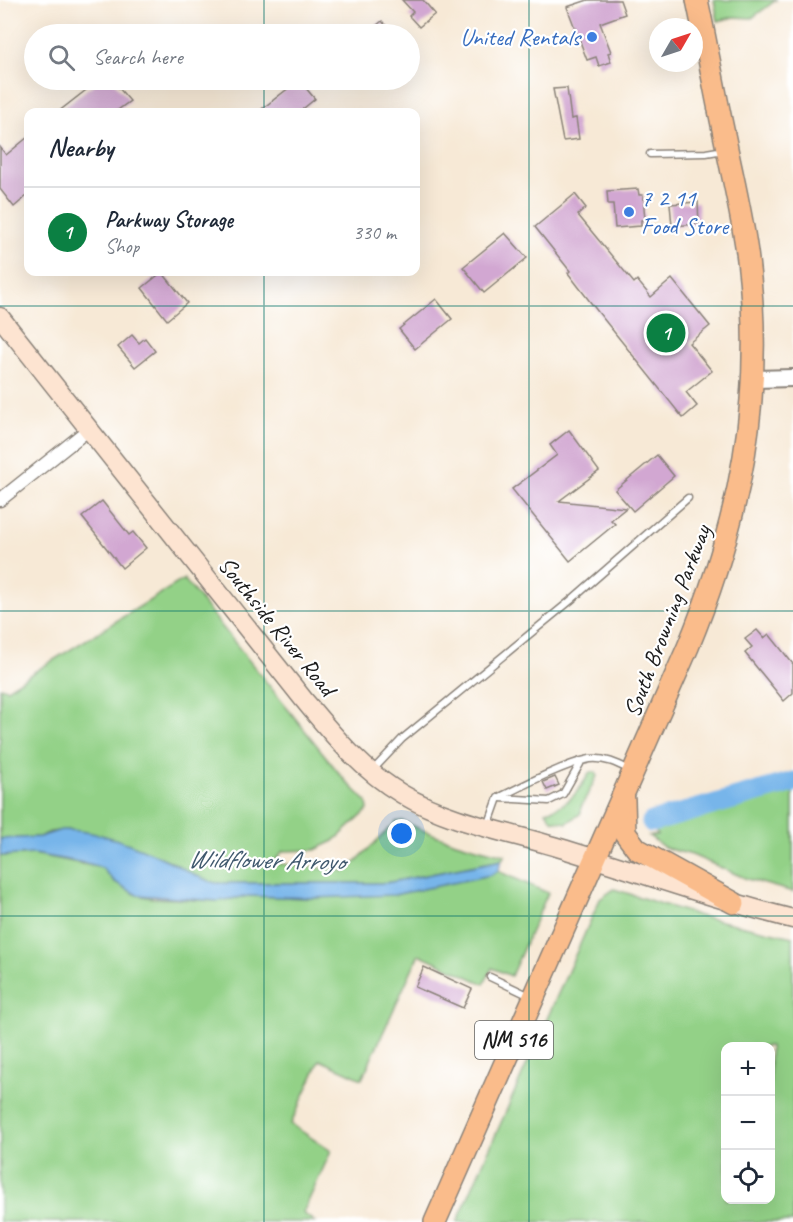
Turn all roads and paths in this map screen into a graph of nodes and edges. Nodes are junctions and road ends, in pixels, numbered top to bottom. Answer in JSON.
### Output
{"nodes":[{"id":1,"x":698,"y":0,"type":"edge"},
{"id":2,"x":727,"y":149,"type":"junction"},
{"id":3,"x":650,"y":154,"type":"dead end"},
{"id":4,"x":0,"y":317,"type":"edge"},
{"id":5,"x":793,"y":378,"type":"edge"},
{"id":6,"x":753,"y":379,"type":"junction"},
{"id":7,"x":89,"y":429,"type":"junction"},
{"id":8,"x":688,"y":498,"type":"dead end"},
{"id":9,"x":0,"y":500,"type":"edge"},
{"id":10,"x":580,"y":763,"type":"junction"},
{"id":11,"x":370,"y":772,"type":"junction"},
{"id":12,"x":630,"y":780,"type":"junction"},
{"id":13,"x":498,"y":798,"type":"junction"},
{"id":14,"x":488,"y":827,"type":"junction"},
{"id":15,"x":594,"y":859,"type":"junction"},
{"id":16,"x":734,"y":903,"type":"junction"},
{"id":17,"x":793,"y":919,"type":"edge"},
{"id":18,"x":490,"y":977,"type":"dead end"},
{"id":19,"x":533,"y":998,"type":"junction"},
{"id":20,"x":435,"y":1222,"type":"edge"}],
"edges":[{"from":1,"to":2,"type":"highway","name":"South Browning Parkway","number":"NM 516"},
{"from":2,"to":3,"type":"lane"},
{"from":2,"to":6,"type":"highway","name":"South Browning Parkway","number":"NM 516"},
{"from":4,"to":7,"type":"main road","name":"Southside River Road"},
{"from":5,"to":6,"type":"street"},
{"from":6,"to":12,"type":"highway","name":"South Browning Parkway","number":"NM 516"},
{"from":7,"to":9,"type":"street"},
{"from":7,"to":11,"type":"main road","name":"Southside River Road"},
{"from":8,"to":11,"type":"lane"},
{"from":10,"to":12,"type":"lane"},
{"from":10,"to":13,"type":"lane"},
{"from":10,"to":13,"type":"lane"},
{"from":11,"to":14,"type":"main road","name":"Southside River Road"},
{"from":12,"to":15,"type":"highway","name":"South Browning Parkway","number":"NM 516"},
{"from":12,"to":16,"type":"highway"},
{"from":13,"to":14,"type":"lane"},
{"from":14,"to":15,"type":"main road","name":"Southside River Road"},
{"from":15,"to":16,"type":"main road","name":"Southside River Road"},
{"from":15,"to":19,"type":"highway","name":"South Browning Parkway","number":"NM 516"},
{"from":16,"to":17,"type":"main road","name":"Southside River Road"},
{"from":18,"to":19,"type":"lane"},
{"from":19,"to":20,"type":"highway","name":"South Browning Parkway","number":"NM 516"}]}
